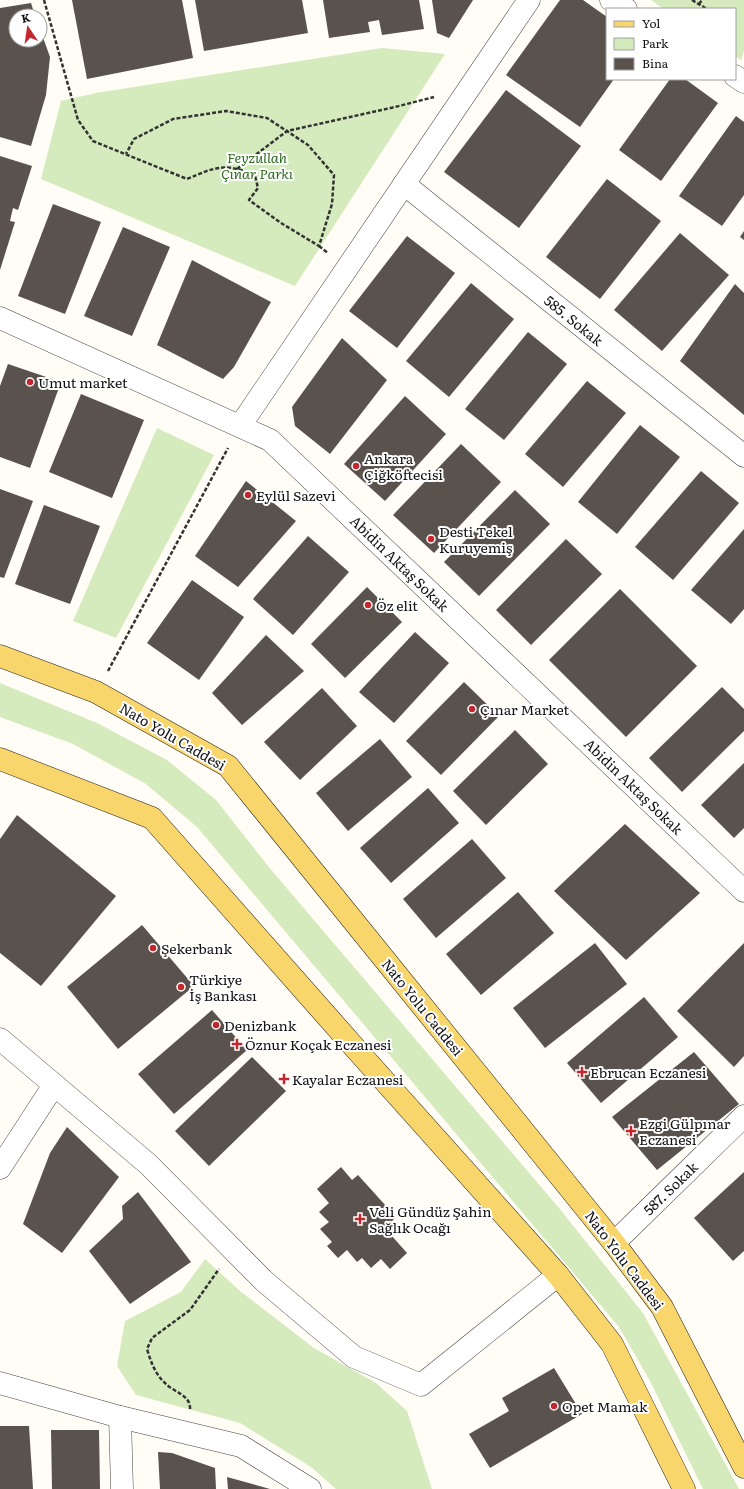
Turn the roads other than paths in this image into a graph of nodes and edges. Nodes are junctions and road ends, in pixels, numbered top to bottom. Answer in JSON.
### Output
{"nodes":[{"id":1,"x":529,"y":0,"type":"edge"},
{"id":2,"x":612,"y":0,"type":"edge"},
{"id":3,"x":624,"y":8,"type":"edge"},
{"id":4,"x":404,"y":184,"type":"junction"},
{"id":5,"x":0,"y":318,"type":"edge"},
{"id":6,"x":240,"y":426,"type":"junction"},
{"id":7,"x":744,"y":456,"type":"edge"},
{"id":8,"x":0,"y":656,"type":"edge"},
{"id":9,"x":0,"y":759,"type":"edge"},
{"id":10,"x":744,"y":891,"type":"edge"},
{"id":11,"x":0,"y":1039,"type":"edge"},
{"id":12,"x":54,"y":1085,"type":"junction"},
{"id":13,"x":744,"y":1116,"type":"edge"},
{"id":14,"x":0,"y":1168,"type":"edge"},
{"id":15,"x":614,"y":1244,"type":"junction"},
{"id":16,"x":558,"y":1275,"type":"junction"},
{"id":17,"x":0,"y":1383,"type":"edge"},
{"id":18,"x":120,"y":1417,"type":"junction"},
{"id":19,"x":744,"y":1467,"type":"edge"},
{"id":20,"x":122,"y":1489,"type":"edge"},
{"id":21,"x":310,"y":1489,"type":"edge"},
{"id":22,"x":684,"y":1489,"type":"edge"}],
"edges":[{"from":1,"to":4,"type":"street"},
{"from":2,"to":3,"type":"street"},
{"from":4,"to":6,"type":"street"},
{"from":4,"to":7,"type":"street","name":"585. Sokak"},
{"from":5,"to":6,"type":"street","name":"Abidin Aktaş Sokak"},
{"from":6,"to":10,"type":"street","name":"Abidin Aktaş Sokak"},
{"from":8,"to":15,"type":"main road","name":"Nato Yolu Caddesi"},
{"from":9,"to":16,"type":"main road"},
{"from":11,"to":12,"type":"street"},
{"from":12,"to":14,"type":"street"},
{"from":12,"to":16,"type":"street"},
{"from":13,"to":15,"type":"street","name":"587. Sokak"},
{"from":15,"to":19,"type":"main road","name":"Nato Yolu Caddesi"},
{"from":16,"to":22,"type":"main road"},
{"from":17,"to":18,"type":"street"},
{"from":18,"to":20,"type":"street"},
{"from":18,"to":21,"type":"street"}]}
